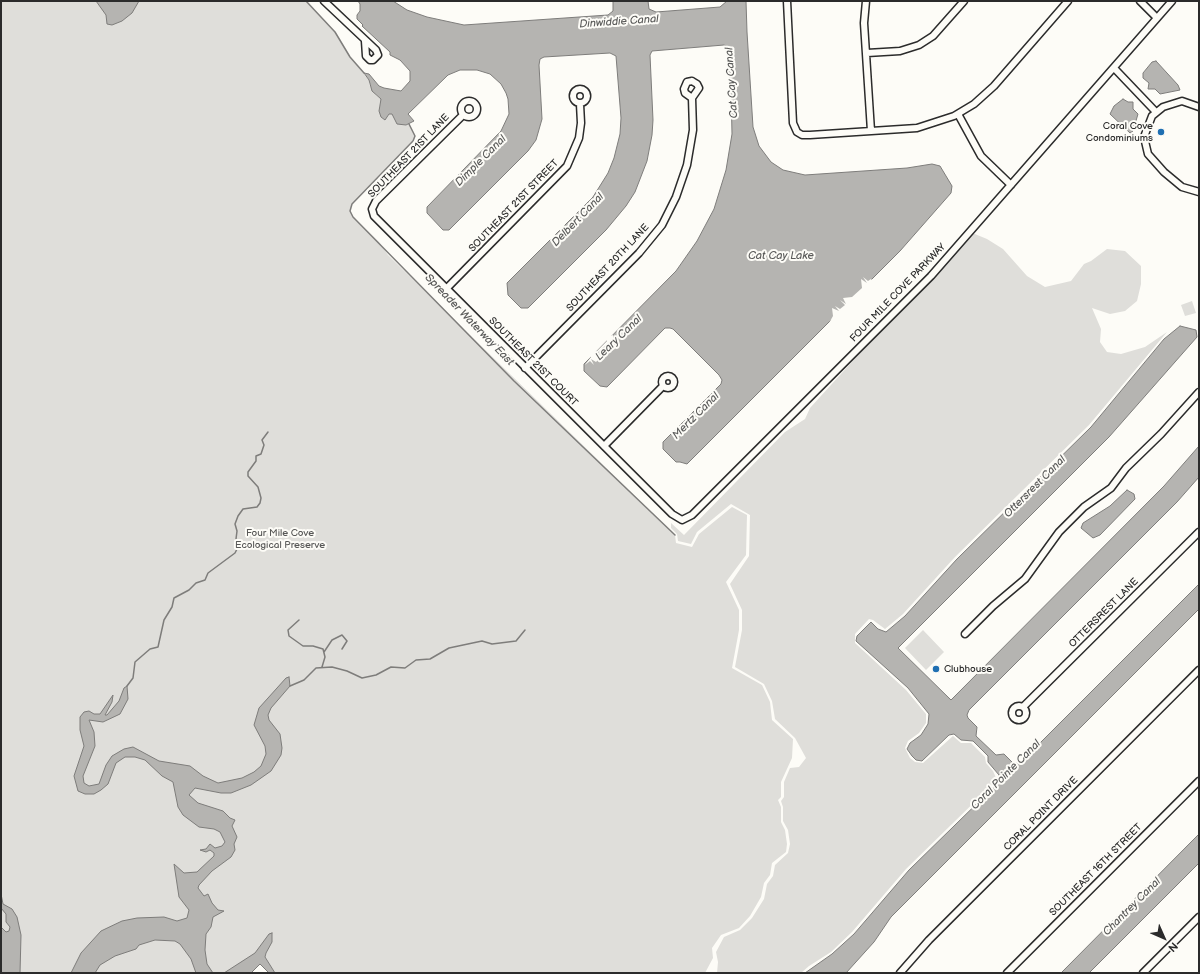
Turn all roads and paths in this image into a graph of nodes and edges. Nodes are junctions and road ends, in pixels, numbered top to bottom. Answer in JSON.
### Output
{"nodes":[{"id":1,"x":324,"y":1,"type":"edge"},
{"id":2,"x":787,"y":1,"type":"edge"},
{"id":3,"x":866,"y":1,"type":"edge"},
{"id":4,"x":964,"y":1,"type":"edge"},
{"id":5,"x":1068,"y":1,"type":"edge"},
{"id":6,"x":1140,"y":1,"type":"edge"},
{"id":7,"x":1173,"y":1,"type":"edge"},
{"id":8,"x":1157,"y":18,"type":"junction"},
{"id":9,"x":365,"y":41,"type":"dead end"},
{"id":10,"x":867,"y":53,"type":"junction"},
{"id":11,"x":1114,"y":68,"type":"junction"},
{"id":12,"x":692,"y":98,"type":"dead end"},
{"id":13,"x":580,"y":104,"type":"dead end"},
{"id":14,"x":1199,"y":107,"type":"edge"},
{"id":15,"x":1155,"y":112,"type":"junction"},
{"id":16,"x":958,"y":114,"type":"junction"},
{"id":17,"x":463,"y":115,"type":"dead end"},
{"id":18,"x":871,"y":131,"type":"junction"},
{"id":19,"x":1011,"y":185,"type":"junction"},
{"id":20,"x":1199,"y":192,"type":"edge"},
{"id":21,"x":372,"y":212,"type":"joint"},
{"id":22,"x":446,"y":289,"type":"junction"},
{"id":23,"x":525,"y":368,"type":"junction"},
{"id":24,"x":663,"y":386,"type":"dead end"},
{"id":25,"x":1199,"y":392,"type":"edge"},
{"id":26,"x":604,"y":446,"type":"junction"},
{"id":27,"x":684,"y":519,"type":"joint"},
{"id":28,"x":1199,"y":532,"type":"edge"},
{"id":29,"x":965,"y":634,"type":"dead end"},
{"id":30,"x":1199,"y":670,"type":"edge"},
{"id":31,"x":1023,"y":707,"type":"dead end"},
{"id":32,"x":1199,"y":781,"type":"edge"},
{"id":33,"x":1199,"y":917,"type":"edge"},
{"id":34,"x":900,"y":973,"type":"edge"},
{"id":35,"x":1007,"y":973,"type":"edge"},
{"id":36,"x":1143,"y":973,"type":"edge"}],
"edges":[{"from":1,"to":9,"type":"street"},
{"from":2,"to":18,"type":"street"},
{"from":3,"to":10,"type":"street"},
{"from":4,"to":10,"type":"street"},
{"from":5,"to":16,"type":"street"},
{"from":6,"to":8,"type":"street"},
{"from":7,"to":8,"type":"street","name":"FOUR MILE COVE PARKWAY"},
{"from":8,"to":11,"type":"street","name":"FOUR MILE COVE PARKWAY"},
{"from":10,"to":18,"type":"street"},
{"from":11,"to":15,"type":"street"},
{"from":11,"to":19,"type":"street","name":"FOUR MILE COVE PARKWAY"},
{"from":12,"to":23,"type":"street","name":"SOUTHEAST 20TH LANE"},
{"from":13,"to":22,"type":"street","name":"SOUTHEAST 21ST STREET"},
{"from":14,"to":15,"type":"street"},
{"from":15,"to":20,"type":"street"},
{"from":16,"to":18,"type":"street"},
{"from":16,"to":19,"type":"street"},
{"from":17,"to":21,"type":"street","name":"SOUTHEAST 21ST LANE"},
{"from":19,"to":27,"type":"street","name":"FOUR MILE COVE PARKWAY"},
{"from":21,"to":22,"type":"street","name":"SOUTHEAST 21ST COURT"},
{"from":22,"to":23,"type":"street","name":"SOUTHEAST 21ST COURT"},
{"from":23,"to":26,"type":"street","name":"SOUTHEAST 21ST COURT"},
{"from":24,"to":26,"type":"street"},
{"from":25,"to":29,"type":"street"},
{"from":26,"to":27,"type":"street","name":"SOUTHEAST 21ST COURT"},
{"from":28,"to":31,"type":"street","name":"OTTERSREST LANE"},
{"from":30,"to":34,"type":"street","name":"CORAL POINT DRIVE"},
{"from":32,"to":35,"type":"street","name":"SOUTHEAST 16TH STREET"},
{"from":33,"to":36,"type":"street"}]}
